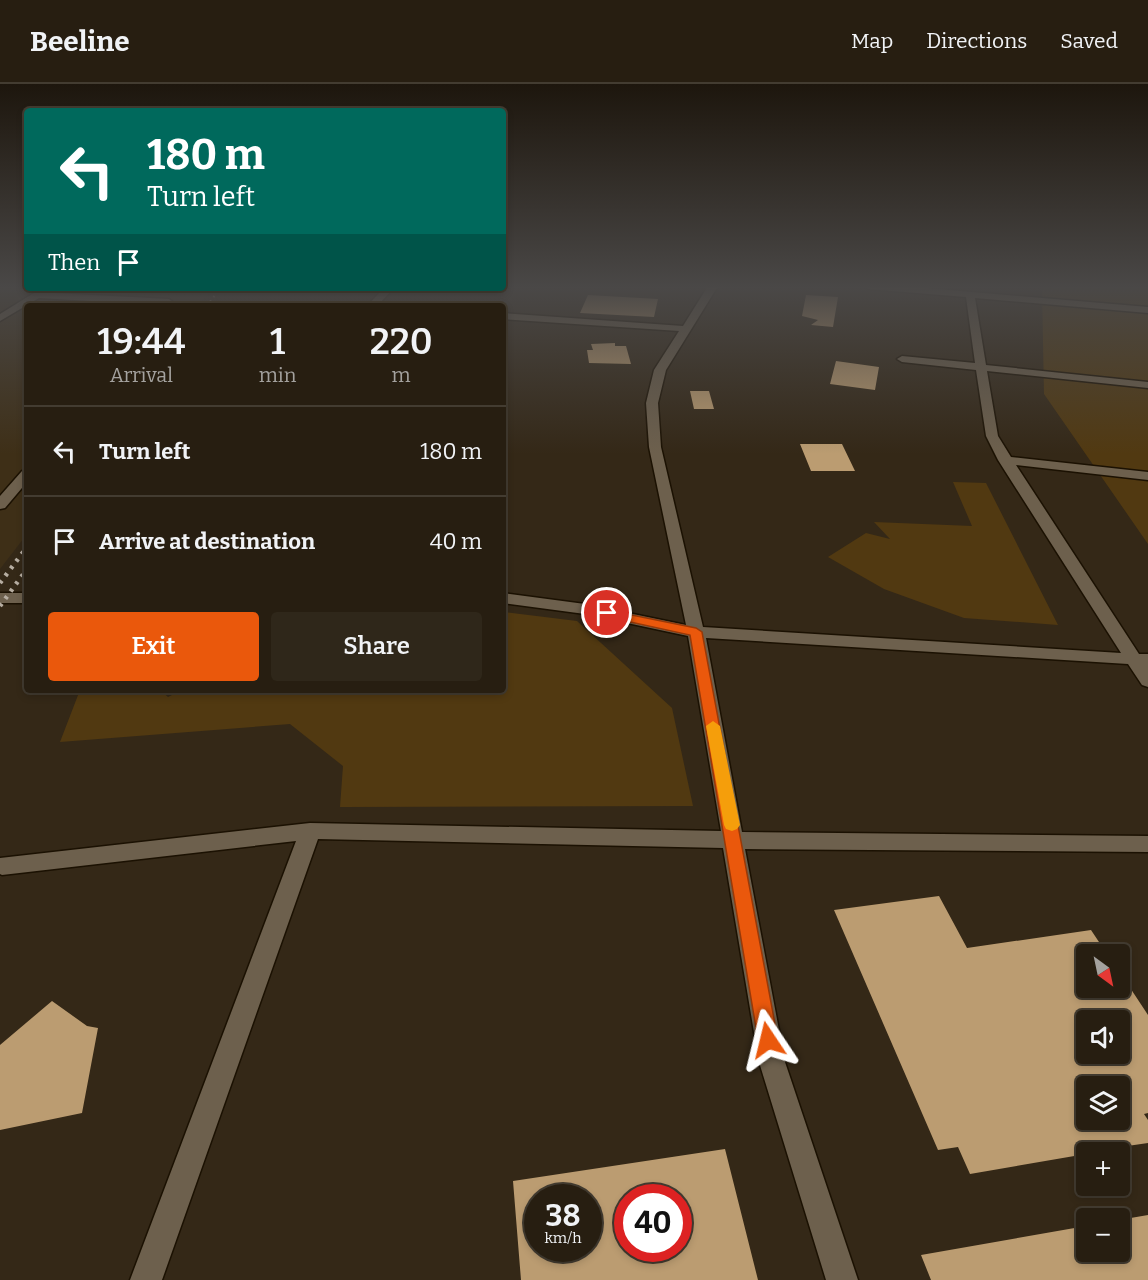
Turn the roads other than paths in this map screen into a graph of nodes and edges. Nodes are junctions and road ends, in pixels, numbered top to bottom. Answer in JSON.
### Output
{"nodes":[{"id":1,"x":679,"y":342,"type":"edge"},
{"id":2,"x":977,"y":342,"type":"edge"},
{"id":3,"x":902,"y":359,"type":"dead end"},
{"id":4,"x":981,"y":369,"type":"junction"},
{"id":5,"x":1148,"y":385,"type":"edge"},
{"id":6,"x":1005,"y":460,"type":"junction"},
{"id":7,"x":1148,"y":476,"type":"edge"},
{"id":8,"x":24,"y":477,"type":"edge"},
{"id":9,"x":0,"y":505,"type":"edge"},
{"id":10,"x":24,"y":597,"type":"edge"},
{"id":11,"x":0,"y":598,"type":"edge"},
{"id":12,"x":506,"y":599,"type":"edge"},
{"id":13,"x":696,"y":632,"type":"junction"},
{"id":14,"x":1140,"y":659,"type":"edge"},
{"id":15,"x":1148,"y":681,"type":"edge"},
{"id":16,"x":310,"y":831,"type":"junction"},
{"id":17,"x":734,"y":840,"type":"junction"},
{"id":18,"x":1148,"y":844,"type":"edge"},
{"id":19,"x":2,"y":866,"type":"dead end"},
{"id":20,"x":146,"y":1280,"type":"edge"},
{"id":21,"x":842,"y":1280,"type":"edge"}],
"edges":[{"from":1,"to":13,"type":"street"},
{"from":2,"to":4,"type":"street"},
{"from":3,"to":4,"type":"street"},
{"from":4,"to":5,"type":"street"},
{"from":4,"to":6,"type":"street"},
{"from":6,"to":7,"type":"street"},
{"from":6,"to":14,"type":"street"},
{"from":8,"to":9,"type":"street"},
{"from":10,"to":11,"type":"street"},
{"from":12,"to":13,"type":"street"},
{"from":13,"to":14,"type":"street"},
{"from":13,"to":17,"type":"street"},
{"from":14,"to":15,"type":"street"},
{"from":16,"to":17,"type":"street"},
{"from":16,"to":19,"type":"street"},
{"from":16,"to":20,"type":"street"},
{"from":17,"to":18,"type":"street"},
{"from":17,"to":21,"type":"street"}]}
